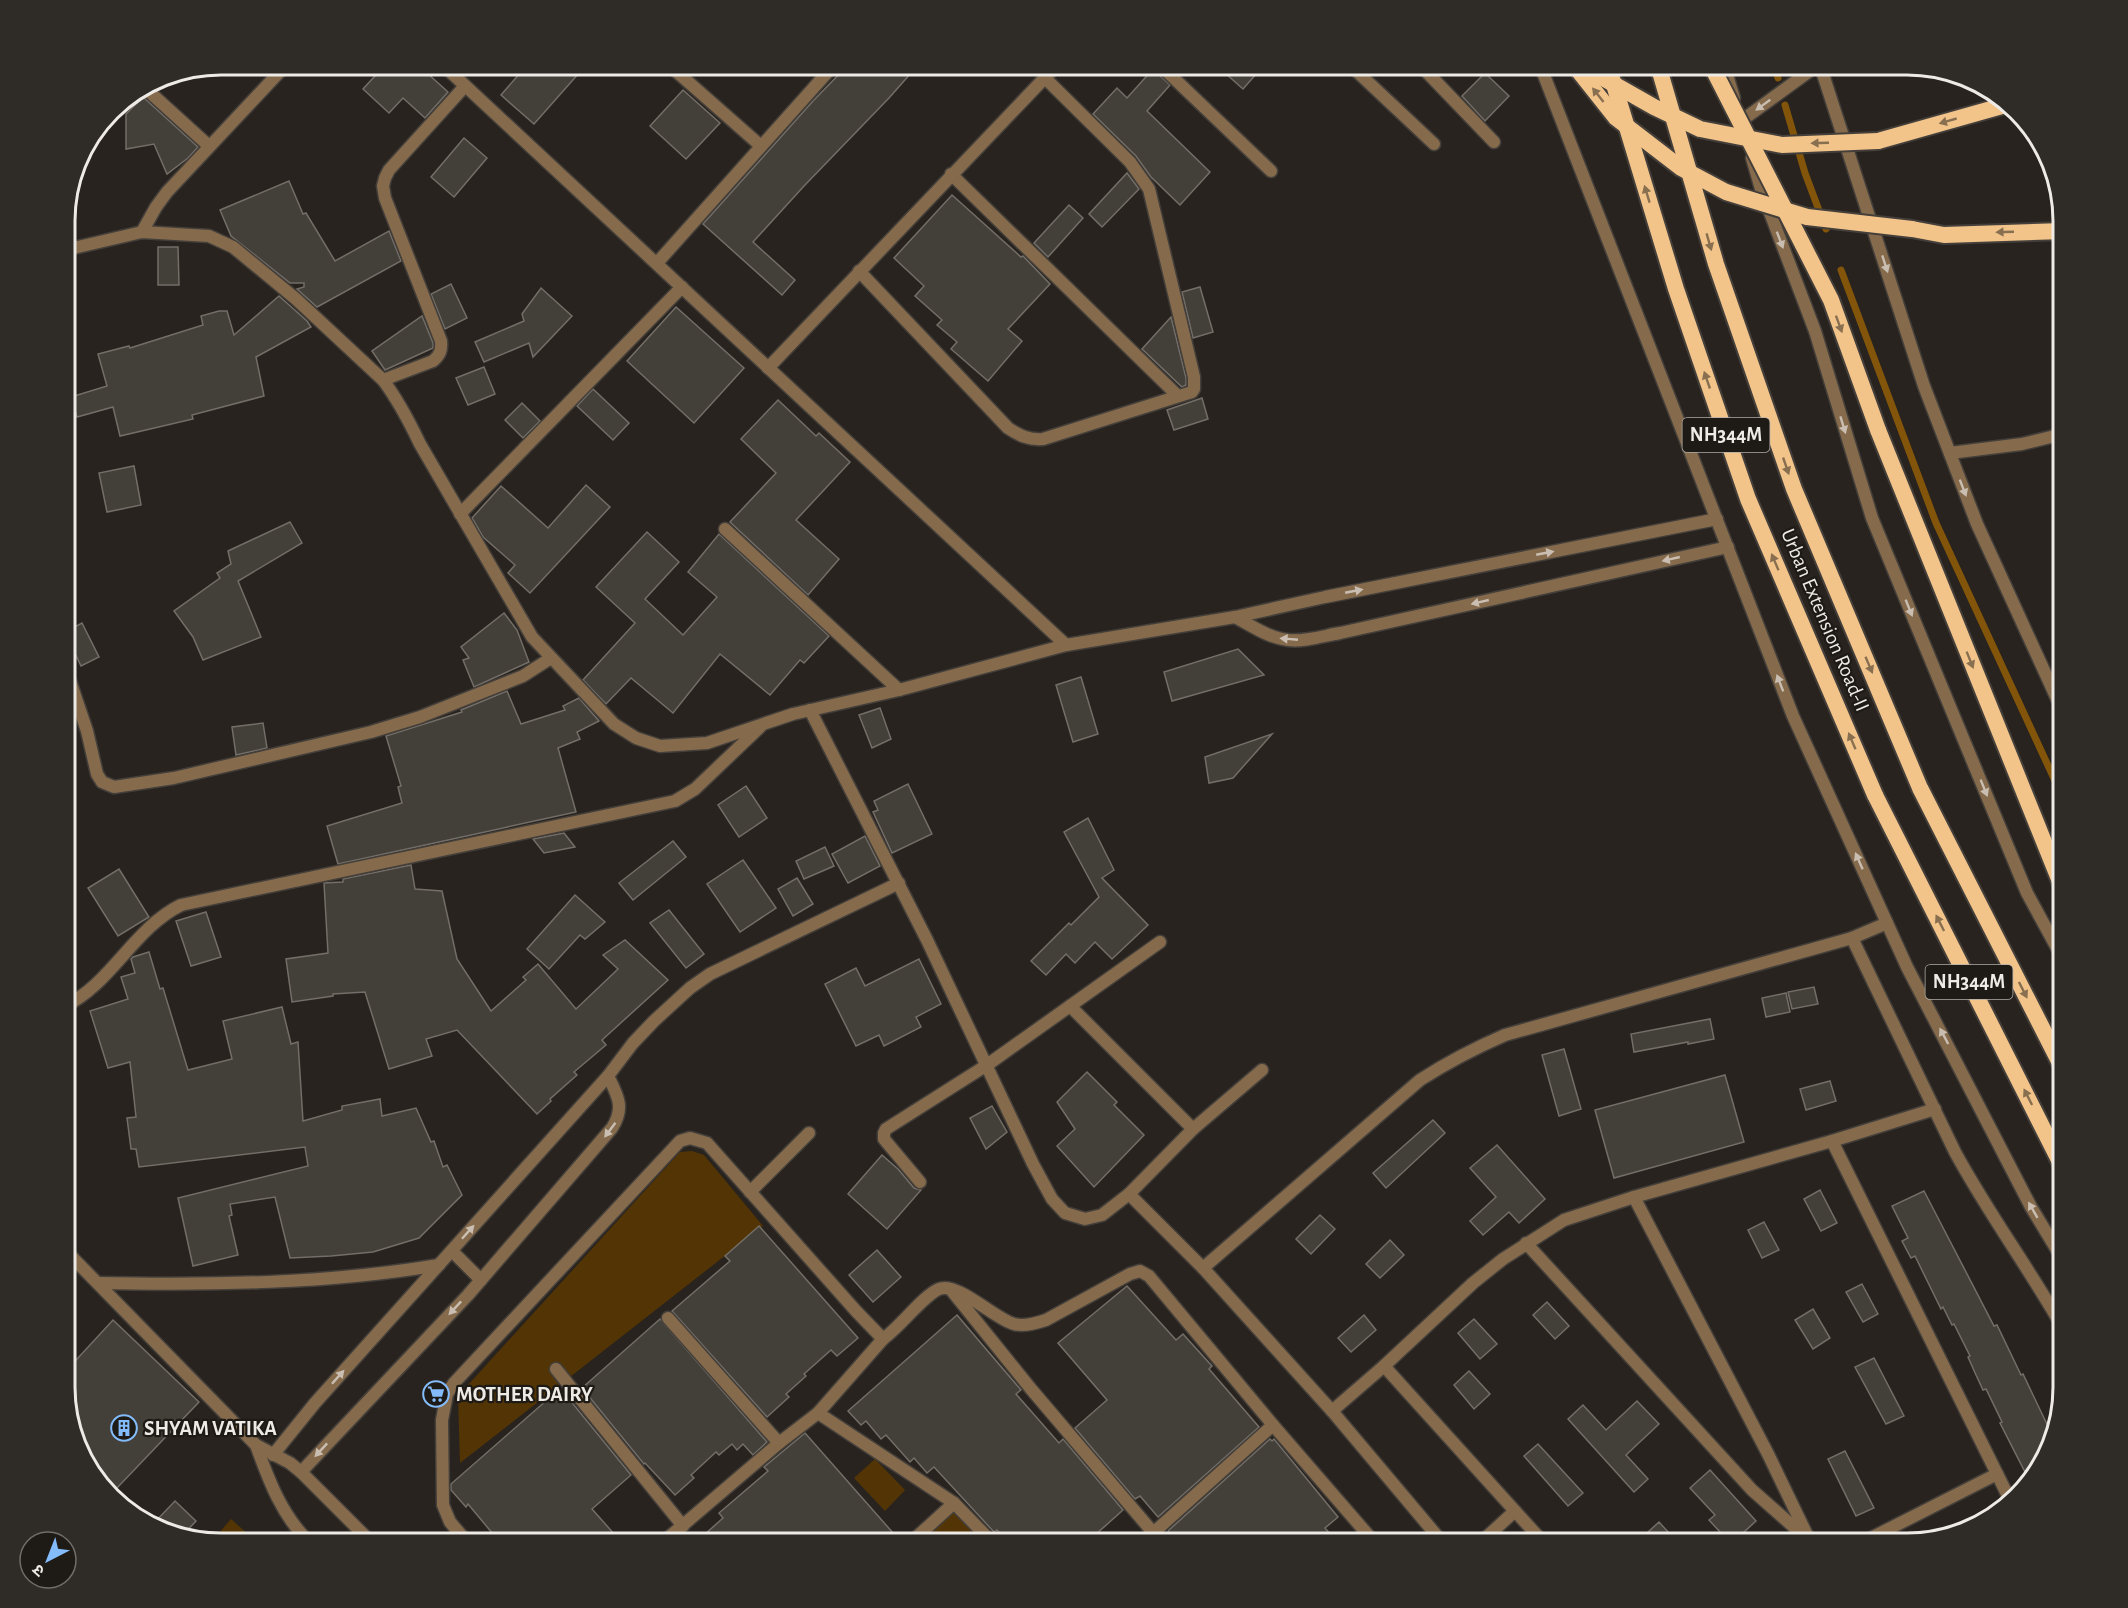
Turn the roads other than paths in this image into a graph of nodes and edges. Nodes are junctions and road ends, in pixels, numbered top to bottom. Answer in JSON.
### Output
{"nodes":[{"id":1,"x":276,"y":75,"type":"edge"},
{"id":2,"x":454,"y":75,"type":"edge"},
{"id":3,"x":681,"y":75,"type":"edge"},
{"id":4,"x":824,"y":75,"type":"edge"},
{"id":5,"x":1048,"y":75,"type":"edge"},
{"id":6,"x":1171,"y":75,"type":"edge"},
{"id":7,"x":1362,"y":75,"type":"edge"},
{"id":8,"x":1430,"y":75,"type":"edge"},
{"id":9,"x":1544,"y":75,"type":"edge"},
{"id":10,"x":1583,"y":75,"type":"edge"},
{"id":11,"x":1599,"y":75,"type":"edge"},
{"id":12,"x":1611,"y":75,"type":"edge"},
{"id":13,"x":1661,"y":75,"type":"edge"},
{"id":14,"x":1717,"y":75,"type":"edge"},
{"id":15,"x":1727,"y":75,"type":"edge"},
{"id":16,"x":1804,"y":75,"type":"edge"},
{"id":17,"x":1823,"y":75,"type":"edge"},
{"id":18,"x":1045,"y":78,"type":"junction"},
{"id":19,"x":465,"y":86,"type":"junction"},
{"id":20,"x":151,"y":93,"type":"edge"},
{"id":21,"x":1998,"y":107,"type":"edge"},
{"id":22,"x":1741,"y":121,"type":"junction"},
{"id":23,"x":1494,"y":142,"type":"dead end"},
{"id":24,"x":1434,"y":144,"type":"dead end"},
{"id":25,"x":209,"y":146,"type":"junction"},
{"id":26,"x":761,"y":146,"type":"junction"},
{"id":27,"x":1271,"y":171,"type":"dead end"},
{"id":28,"x":951,"y":174,"type":"junction"},
{"id":29,"x":2053,"y":231,"type":"edge"},
{"id":30,"x":142,"y":232,"type":"junction"},
{"id":31,"x":75,"y":248,"type":"edge"},
{"id":32,"x":657,"y":263,"type":"junction"},
{"id":33,"x":859,"y":271,"type":"junction"},
{"id":34,"x":682,"y":287,"type":"junction"},
{"id":35,"x":768,"y":368,"type":"junction"},
{"id":36,"x":383,"y":380,"type":"junction"},
{"id":37,"x":1178,"y":396,"type":"junction"},
{"id":38,"x":2053,"y":437,"type":"edge"},
{"id":39,"x":1950,"y":453,"type":"junction"},
{"id":40,"x":460,"y":514,"type":"junction"},
{"id":41,"x":1717,"y":519,"type":"junction"},
{"id":42,"x":725,"y":529,"type":"dead end"},
{"id":43,"x":1728,"y":547,"type":"junction"},
{"id":44,"x":1235,"y":617,"type":"junction"},
{"id":45,"x":1066,"y":645,"type":"junction"},
{"id":46,"x":551,"y":658,"type":"junction"},
{"id":47,"x":2053,"y":688,"type":"edge"},
{"id":48,"x":899,"y":690,"type":"junction"},
{"id":49,"x":75,"y":696,"type":"edge"},
{"id":50,"x":810,"y":710,"type":"junction"},
{"id":51,"x":762,"y":726,"type":"junction"},
{"id":52,"x":2053,"y":862,"type":"edge"},
{"id":53,"x":899,"y":883,"type":"junction"},
{"id":54,"x":1887,"y":923,"type":"junction"},
{"id":55,"x":1852,"y":938,"type":"junction"},
{"id":56,"x":2053,"y":939,"type":"edge"},
{"id":57,"x":1160,"y":942,"type":"dead end"},
{"id":58,"x":75,"y":1000,"type":"edge"},
{"id":59,"x":1070,"y":1006,"type":"junction"},
{"id":60,"x":2053,"y":1048,"type":"edge"},
{"id":61,"x":987,"y":1065,"type":"junction"},
{"id":62,"x":1262,"y":1070,"type":"dead end"},
{"id":63,"x":608,"y":1076,"type":"junction"},
{"id":64,"x":1935,"y":1109,"type":"junction"},
{"id":65,"x":1193,"y":1129,"type":"junction"},
{"id":66,"x":809,"y":1133,"type":"dead end"},
{"id":67,"x":1832,"y":1142,"type":"junction"},
{"id":68,"x":2053,"y":1146,"type":"edge"},
{"id":69,"x":920,"y":1182,"type":"dead end"},
{"id":70,"x":750,"y":1192,"type":"junction"},
{"id":71,"x":1129,"y":1194,"type":"junction"},
{"id":72,"x":1634,"y":1197,"type":"junction"},
{"id":73,"x":2053,"y":1242,"type":"edge"},
{"id":74,"x":1526,"y":1243,"type":"junction"},
{"id":75,"x":452,"y":1251,"type":"junction"},
{"id":76,"x":75,"y":1260,"type":"edge"},
{"id":77,"x":439,"y":1265,"type":"junction"},
{"id":78,"x":1203,"y":1268,"type":"junction"},
{"id":79,"x":481,"y":1280,"type":"junction"},
{"id":80,"x":98,"y":1283,"type":"junction"},
{"id":81,"x":950,"y":1288,"type":"junction"},
{"id":82,"x":2053,"y":1309,"type":"edge"},
{"id":83,"x":668,"y":1318,"type":"dead end"},
{"id":84,"x":883,"y":1339,"type":"junction"},
{"id":85,"x":1384,"y":1366,"type":"junction"},
{"id":86,"x":556,"y":1370,"type":"dead end"},
{"id":87,"x":1332,"y":1411,"type":"junction"},
{"id":88,"x":818,"y":1413,"type":"junction"},
{"id":89,"x":1273,"y":1425,"type":"junction"},
{"id":90,"x":779,"y":1443,"type":"junction"},
{"id":91,"x":256,"y":1445,"type":"junction"},
{"id":92,"x":273,"y":1455,"type":"junction"},
{"id":93,"x":301,"y":1472,"type":"junction"},
{"id":94,"x":1997,"y":1474,"type":"junction"},
{"id":95,"x":2007,"y":1493,"type":"edge"},
{"id":96,"x":954,"y":1503,"type":"junction"},
{"id":97,"x":1515,"y":1511,"type":"junction"},
{"id":98,"x":683,"y":1526,"type":"junction"},
{"id":99,"x":302,"y":1533,"type":"edge"},
{"id":100,"x":361,"y":1533,"type":"edge"},
{"id":101,"x":459,"y":1533,"type":"edge"},
{"id":102,"x":675,"y":1533,"type":"edge"},
{"id":103,"x":921,"y":1533,"type":"edge"},
{"id":104,"x":983,"y":1533,"type":"edge"},
{"id":105,"x":1153,"y":1533,"type":"joint"},
{"id":106,"x":1366,"y":1533,"type":"edge"},
{"id":107,"x":1434,"y":1533,"type":"edge"},
{"id":108,"x":1492,"y":1533,"type":"edge"},
{"id":109,"x":1534,"y":1533,"type":"edge"},
{"id":110,"x":1800,"y":1533,"type":"edge"},
{"id":111,"x":1806,"y":1533,"type":"edge"},
{"id":112,"x":1882,"y":1533,"type":"edge"}],
"edges":[{"from":1,"to":25,"type":"street"},
{"from":2,"to":19,"type":"street"},
{"from":3,"to":26,"type":"street"},
{"from":4,"to":26,"type":"street"},
{"from":5,"to":18,"type":"street"},
{"from":6,"to":27,"type":"street"},
{"from":7,"to":24,"type":"street"},
{"from":8,"to":23,"type":"street"},
{"from":9,"to":41,"type":"street"},
{"from":29,"to":10,"type":"highway","one_way":true,"bridge":true},
{"from":21,"to":11,"type":"highway","one_way":true,"bridge":true},
{"from":68,"to":12,"type":"highway","name":"Urban Extension Road-II","number":"NH344M","one_way":true,"bridge":true},
{"from":13,"to":60,"type":"highway","name":"Urban Extension Road-II","number":"NH344M","one_way":true,"bridge":true},
{"from":14,"to":52,"type":"highway","one_way":true,"bridge":true},
{"from":15,"to":22,"type":"street"},
{"from":16,"to":22,"type":"street","one_way":true},
{"from":17,"to":39,"type":"street","one_way":true},
{"from":18,"to":28,"type":"street"},
{"from":18,"to":37,"type":"street"},
{"from":19,"to":32,"type":"street"},
{"from":19,"to":36,"type":"street"},
{"from":20,"to":25,"type":"street"},
{"from":22,"to":56,"type":"street","one_way":true},
{"from":25,"to":30,"type":"street"},
{"from":26,"to":32,"type":"street"},
{"from":28,"to":33,"type":"street"},
{"from":28,"to":37,"type":"street"},
{"from":30,"to":31,"type":"street"},
{"from":30,"to":36,"type":"street"},
{"from":32,"to":34,"type":"street"},
{"from":33,"to":35,"type":"street"},
{"from":33,"to":37,"type":"street"},
{"from":34,"to":35,"type":"street"},
{"from":34,"to":40,"type":"street"},
{"from":35,"to":45,"type":"street"},
{"from":36,"to":40,"type":"street"},
{"from":38,"to":39,"type":"street"},
{"from":39,"to":47,"type":"street","one_way":true},
{"from":40,"to":46,"type":"street"},
{"from":41,"to":43,"type":"street"},
{"from":44,"to":41,"type":"street","one_way":true},
{"from":42,"to":48,"type":"street"},
{"from":43,"to":44,"type":"street","one_way":true},
{"from":54,"to":43,"type":"street","one_way":true},
{"from":44,"to":45,"type":"street"},
{"from":45,"to":48,"type":"street"},
{"from":46,"to":49,"type":"street"},
{"from":46,"to":51,"type":"street"},
{"from":48,"to":50,"type":"street"},
{"from":50,"to":51,"type":"street"},
{"from":50,"to":53,"type":"street"},
{"from":51,"to":58,"type":"street"},
{"from":53,"to":61,"type":"street"},
{"from":53,"to":63,"type":"street"},
{"from":54,"to":55,"type":"street"},
{"from":73,"to":54,"type":"street","one_way":true},
{"from":55,"to":64,"type":"street"},
{"from":55,"to":78,"type":"street"},
{"from":57,"to":59,"type":"street"},
{"from":59,"to":61,"type":"street"},
{"from":59,"to":65,"type":"street"},
{"from":61,"to":69,"type":"street"},
{"from":61,"to":71,"type":"street"},
{"from":62,"to":65,"type":"street"},
{"from":75,"to":63,"type":"street","one_way":true},
{"from":63,"to":79,"type":"street","one_way":true},
{"from":64,"to":67,"type":"street"},
{"from":64,"to":82,"type":"street"},
{"from":65,"to":71,"type":"street"},
{"from":66,"to":70,"type":"street"},
{"from":67,"to":72,"type":"street"},
{"from":67,"to":94,"type":"street"},
{"from":70,"to":84,"type":"street"},
{"from":70,"to":101,"type":"street"},
{"from":71,"to":78,"type":"street"},
{"from":72,"to":74,"type":"street"},
{"from":72,"to":111,"type":"street"},
{"from":74,"to":85,"type":"street"},
{"from":74,"to":110,"type":"street"},
{"from":75,"to":77,"type":"street"},
{"from":75,"to":79,"type":"street"},
{"from":76,"to":80,"type":"street"},
{"from":77,"to":80,"type":"street"},
{"from":92,"to":77,"type":"street","one_way":true},
{"from":78,"to":87,"type":"street"},
{"from":79,"to":93,"type":"street","one_way":true},
{"from":80,"to":91,"type":"street"},
{"from":81,"to":84,"type":"street"},
{"from":81,"to":89,"type":"street"},
{"from":81,"to":105,"type":"street"},
{"from":83,"to":90,"type":"street"},
{"from":84,"to":88,"type":"street"},
{"from":85,"to":87,"type":"street"},
{"from":85,"to":97,"type":"street"},
{"from":86,"to":98,"type":"street"},
{"from":87,"to":107,"type":"street"},
{"from":88,"to":90,"type":"street"},
{"from":88,"to":96,"type":"street"},
{"from":89,"to":105,"type":"street"},
{"from":89,"to":106,"type":"street"},
{"from":90,"to":98,"type":"street"},
{"from":91,"to":92,"type":"street"},
{"from":91,"to":99,"type":"street"},
{"from":92,"to":93,"type":"street"},
{"from":93,"to":100,"type":"street"},
{"from":94,"to":95,"type":"street"},
{"from":94,"to":112,"type":"street"},
{"from":96,"to":103,"type":"street"},
{"from":96,"to":104,"type":"street"},
{"from":97,"to":108,"type":"street"},
{"from":97,"to":109,"type":"street"},
{"from":98,"to":102,"type":"street"}]}
